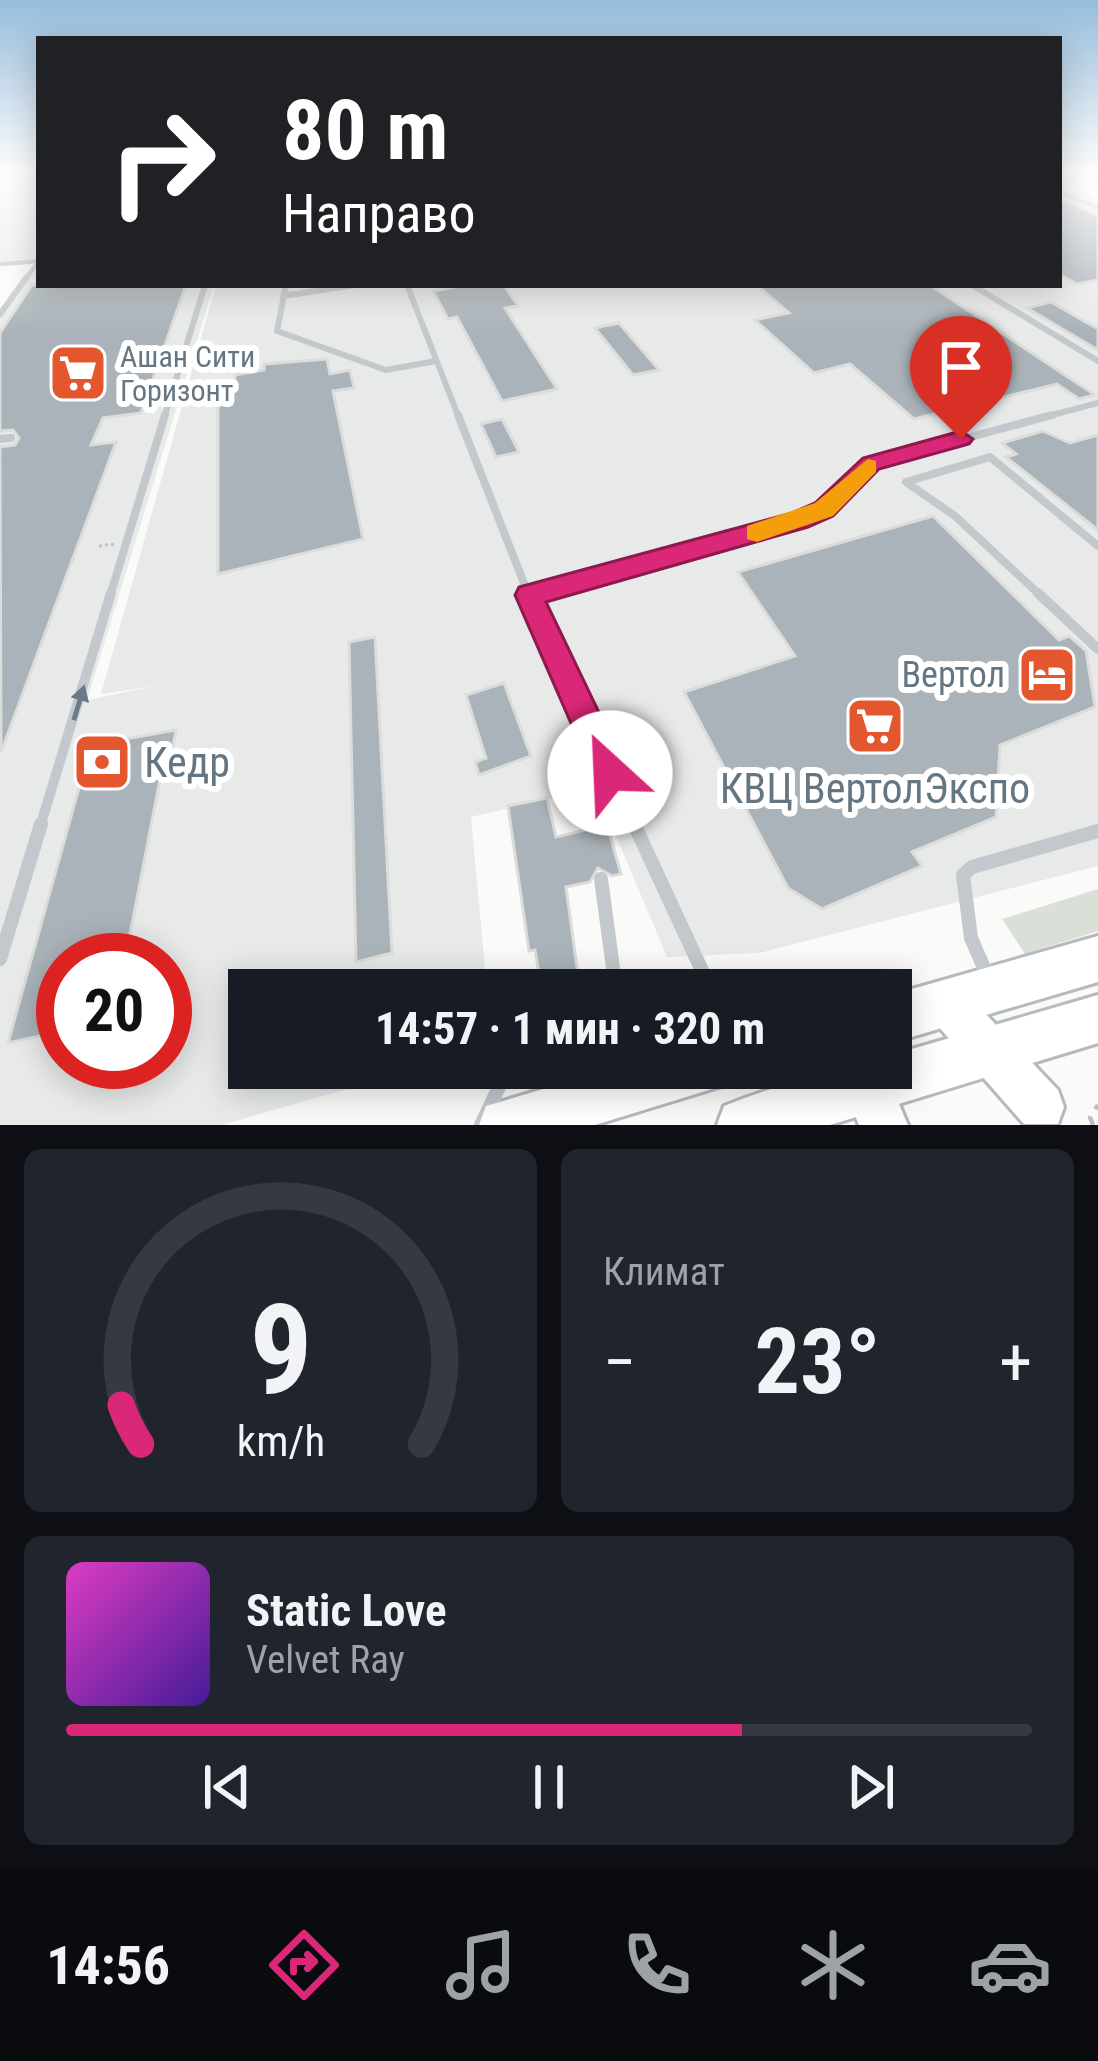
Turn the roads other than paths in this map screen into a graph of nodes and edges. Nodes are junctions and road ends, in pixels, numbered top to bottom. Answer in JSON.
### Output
{"nodes":[{"id":1,"x":36,"y":261,"type":"edge"},
{"id":2,"x":0,"y":264,"type":"edge"},
{"id":3,"x":35,"y":271,"type":"edge"},
{"id":4,"x":204,"y":288,"type":"edge"},
{"id":5,"x":285,"y":288,"type":"edge"},
{"id":6,"x":336,"y":288,"type":"edge"},
{"id":7,"x":407,"y":288,"type":"edge"},
{"id":8,"x":977,"y":288,"type":"edge"},
{"id":9,"x":283,"y":296,"type":"junction"},
{"id":10,"x":0,"y":314,"type":"edge"},
{"id":11,"x":436,"y":361,"type":"junction"},
{"id":12,"x":1098,"y":361,"type":"edge"},
{"id":13,"x":1098,"y":404,"type":"edge"},
{"id":14,"x":1098,"y":546,"type":"edge"},
{"id":15,"x":529,"y":595,"type":"junction"},
{"id":16,"x":1098,"y":649,"type":"edge"},
{"id":17,"x":1096,"y":835,"type":"edge"},
{"id":18,"x":601,"y":879,"type":"dead end"},
{"id":19,"x":0,"y":959,"type":"edge"},
{"id":20,"x":1098,"y":959,"type":"edge"},
{"id":21,"x":613,"y":969,"type":"edge"},
{"id":22,"x":701,"y":969,"type":"edge"},
{"id":23,"x":993,"y":988,"type":"junction"},
{"id":24,"x":946,"y":1003,"type":"junction"},
{"id":25,"x":912,"y":1013,"type":"edge"},
{"id":26,"x":1098,"y":1019,"type":"edge"},
{"id":27,"x":1016,"y":1044,"type":"junction"},
{"id":28,"x":498,"y":1089,"type":"edge"},
{"id":29,"x":631,"y":1089,"type":"edge"},
{"id":30,"x":873,"y":1094,"type":"edge"},
{"id":31,"x":1044,"y":1116,"type":"edge"},
{"id":32,"x":481,"y":1125,"type":"edge"},
{"id":33,"x":505,"y":1125,"type":"edge"},
{"id":34,"x":743,"y":1125,"type":"edge"}],
"edges":[{"from":1,"to":2,"type":"lane"},
{"from":3,"to":10,"type":"lane"},
{"from":19,"to":4,"type":"lane","one_way":true},
{"from":5,"to":9,"type":"lane"},
{"from":6,"to":9,"type":"lane"},
{"from":7,"to":11,"type":"lane"},
{"from":8,"to":12,"type":"lane"},
{"from":9,"to":11,"type":"lane"},
{"from":11,"to":15,"type":"lane"},
{"from":13,"to":15,"type":"lane"},
{"from":14,"to":16,"type":"lane"},
{"from":15,"to":22,"type":"lane"},
{"from":17,"to":23,"type":"lane"},
{"from":18,"to":21,"type":"lane"},
{"from":20,"to":23,"type":"main road"},
{"from":23,"to":24,"type":"main road"},
{"from":24,"to":25,"type":"main road"},
{"from":24,"to":27,"type":"main road"},
{"from":26,"to":27,"type":"main road"},
{"from":27,"to":30,"type":"main road"},
{"from":27,"to":31,"type":"main road"},
{"from":28,"to":32,"type":"lane"},
{"from":29,"to":33,"type":"main road"},
{"from":30,"to":34,"type":"main road"}]}
